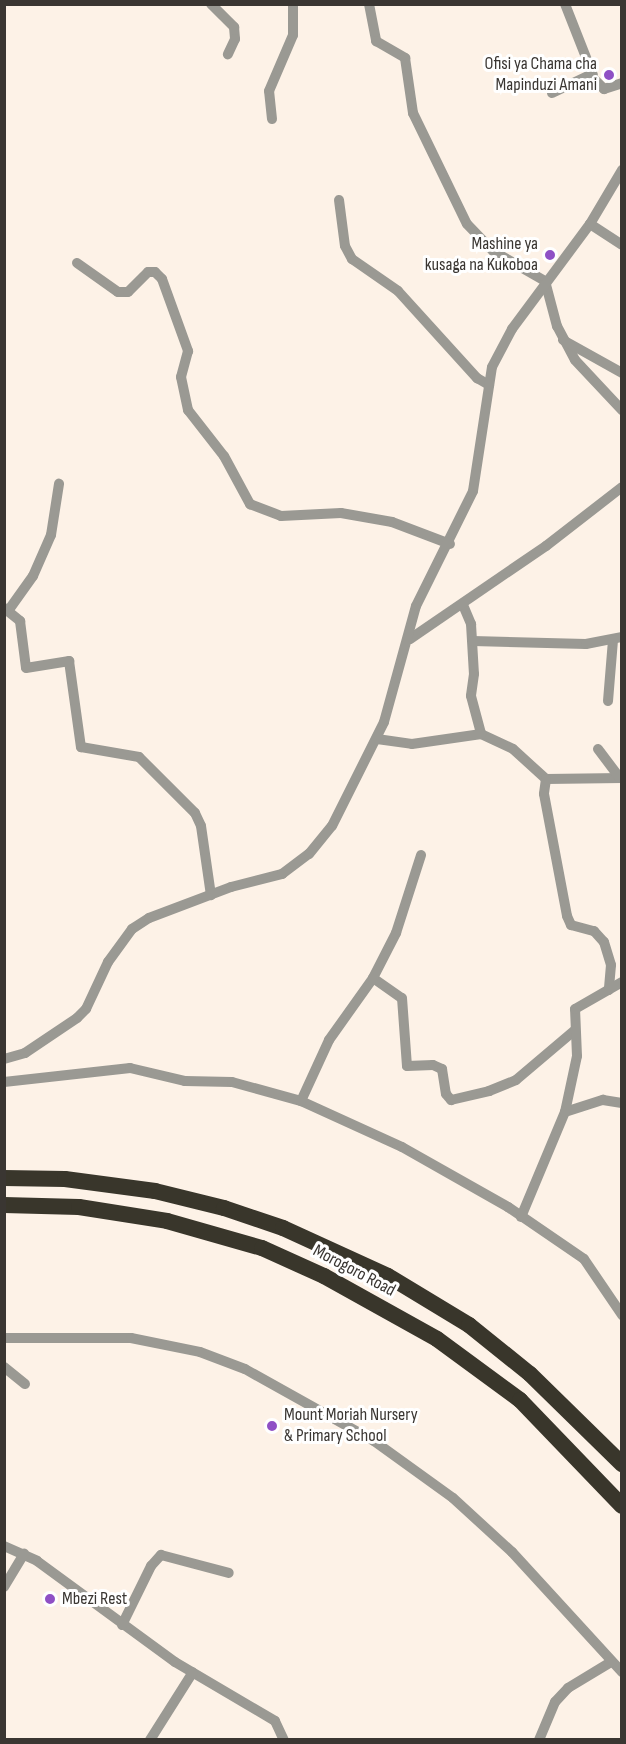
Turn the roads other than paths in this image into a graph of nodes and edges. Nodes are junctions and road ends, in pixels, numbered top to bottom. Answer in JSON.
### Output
{"nodes":[{"id":1,"x":211,"y":4,"type":"edge"},
{"id":2,"x":292,"y":4,"type":"edge"},
{"id":3,"x":369,"y":4,"type":"edge"},
{"id":4,"x":565,"y":4,"type":"edge"},
{"id":5,"x":228,"y":54,"type":"dead end"},
{"id":6,"x":593,"y":75,"type":"junction"},
{"id":7,"x":621,"y":83,"type":"edge"},
{"id":8,"x":552,"y":93,"type":"dead end"},
{"id":9,"x":272,"y":119,"type":"dead end"},
{"id":10,"x":621,"y":170,"type":"edge"},
{"id":11,"x":339,"y":200,"type":"dead end"},
{"id":12,"x":590,"y":224,"type":"junction"},
{"id":13,"x":621,"y":245,"type":"edge"},
{"id":14,"x":77,"y":263,"type":"dead end"},
{"id":15,"x":545,"y":281,"type":"junction"},
{"id":16,"x":563,"y":340,"type":"junction"},
{"id":17,"x":621,"y":374,"type":"edge"},
{"id":18,"x":489,"y":385,"type":"junction"},
{"id":19,"x":621,"y":410,"type":"edge"},
{"id":20,"x":59,"y":484,"type":"dead end"},
{"id":21,"x":621,"y":487,"type":"edge"},
{"id":22,"x":450,"y":544,"type":"junction"},
{"id":23,"x":463,"y":605,"type":"junction"},
{"id":24,"x":6,"y":610,"type":"edge"},
{"id":25,"x":410,"y":639,"type":"junction"},
{"id":26,"x":617,"y":639,"type":"edge"},
{"id":27,"x":473,"y":642,"type":"junction"},
{"id":28,"x":608,"y":700,"type":"dead end"},
{"id":29,"x":481,"y":734,"type":"junction"},
{"id":30,"x":377,"y":739,"type":"junction"},
{"id":31,"x":598,"y":749,"type":"dead end"},
{"id":32,"x":621,"y":778,"type":"edge"},
{"id":33,"x":546,"y":779,"type":"junction"},
{"id":34,"x":421,"y":855,"type":"dead end"},
{"id":35,"x":211,"y":895,"type":"junction"},
{"id":36,"x":373,"y":978,"type":"junction"},
{"id":37,"x":621,"y":982,"type":"edge"},
{"id":38,"x":609,"y":990,"type":"junction"},
{"id":39,"x":575,"y":1030,"type":"junction"},
{"id":40,"x":4,"y":1059,"type":"edge"},
{"id":41,"x":4,"y":1082,"type":"edge"},
{"id":42,"x":301,"y":1101,"type":"junction"},
{"id":43,"x":621,"y":1103,"type":"edge"},
{"id":44,"x":565,"y":1112,"type":"junction"},
{"id":45,"x":4,"y":1178,"type":"edge"},
{"id":46,"x":4,"y":1205,"type":"edge"},
{"id":47,"x":521,"y":1217,"type":"junction"},
{"id":48,"x":621,"y":1315,"type":"edge"},
{"id":49,"x":4,"y":1338,"type":"edge"},
{"id":50,"x":4,"y":1367,"type":"edge"},
{"id":51,"x":24,"y":1384,"type":"dead end"},
{"id":52,"x":621,"y":1464,"type":"edge"},
{"id":53,"x":621,"y":1506,"type":"edge"},
{"id":54,"x":4,"y":1545,"type":"edge"},
{"id":55,"x":24,"y":1554,"type":"junction"},
{"id":56,"x":229,"y":1573,"type":"dead end"},
{"id":57,"x":4,"y":1587,"type":"edge"},
{"id":58,"x":122,"y":1625,"type":"junction"},
{"id":59,"x":611,"y":1662,"type":"junction"},
{"id":60,"x":193,"y":1672,"type":"junction"},
{"id":61,"x":621,"y":1672,"type":"edge"},
{"id":62,"x":150,"y":1740,"type":"edge"},
{"id":63,"x":284,"y":1740,"type":"edge"},
{"id":64,"x":539,"y":1740,"type":"edge"}],
"edges":[{"from":1,"to":5,"type":"street"},
{"from":2,"to":9,"type":"street"},
{"from":3,"to":15,"type":"street"},
{"from":4,"to":6,"type":"street"},
{"from":6,"to":7,"type":"street"},
{"from":6,"to":8,"type":"street"},
{"from":10,"to":12,"type":"street"},
{"from":11,"to":18,"type":"street"},
{"from":12,"to":13,"type":"street"},
{"from":12,"to":15,"type":"street"},
{"from":14,"to":22,"type":"street"},
{"from":15,"to":16,"type":"street"},
{"from":15,"to":18,"type":"street"},
{"from":16,"to":17,"type":"street"},
{"from":16,"to":19,"type":"street"},
{"from":18,"to":22,"type":"street"},
{"from":20,"to":24,"type":"street"},
{"from":21,"to":23,"type":"street"},
{"from":22,"to":25,"type":"street"},
{"from":23,"to":25,"type":"street"},
{"from":23,"to":27,"type":"street"},
{"from":24,"to":35,"type":"street"},
{"from":25,"to":30,"type":"street"},
{"from":26,"to":27,"type":"street"},
{"from":26,"to":28,"type":"street"},
{"from":27,"to":29,"type":"street"},
{"from":29,"to":30,"type":"street"},
{"from":29,"to":33,"type":"street"},
{"from":30,"to":35,"type":"street"},
{"from":31,"to":32,"type":"street"},
{"from":32,"to":33,"type":"street"},
{"from":33,"to":38,"type":"street"},
{"from":34,"to":36,"type":"street"},
{"from":35,"to":40,"type":"street"},
{"from":36,"to":39,"type":"street"},
{"from":36,"to":42,"type":"street"},
{"from":37,"to":38,"type":"street"},
{"from":38,"to":39,"type":"street"},
{"from":39,"to":44,"type":"street"},
{"from":41,"to":42,"type":"street"},
{"from":42,"to":47,"type":"street"},
{"from":43,"to":44,"type":"street"},
{"from":44,"to":47,"type":"street"},
{"from":45,"to":52,"type":"highway","name":"Morogoro Road"},
{"from":46,"to":53,"type":"highway","name":"Morogoro Road"},
{"from":47,"to":48,"type":"street"},
{"from":49,"to":59,"type":"street"},
{"from":50,"to":51,"type":"street"},
{"from":54,"to":55,"type":"street"},
{"from":55,"to":57,"type":"street"},
{"from":55,"to":58,"type":"street"},
{"from":56,"to":58,"type":"street"},
{"from":58,"to":60,"type":"street"},
{"from":59,"to":61,"type":"street"},
{"from":59,"to":64,"type":"street"},
{"from":60,"to":62,"type":"street"},
{"from":60,"to":63,"type":"street"}]}
